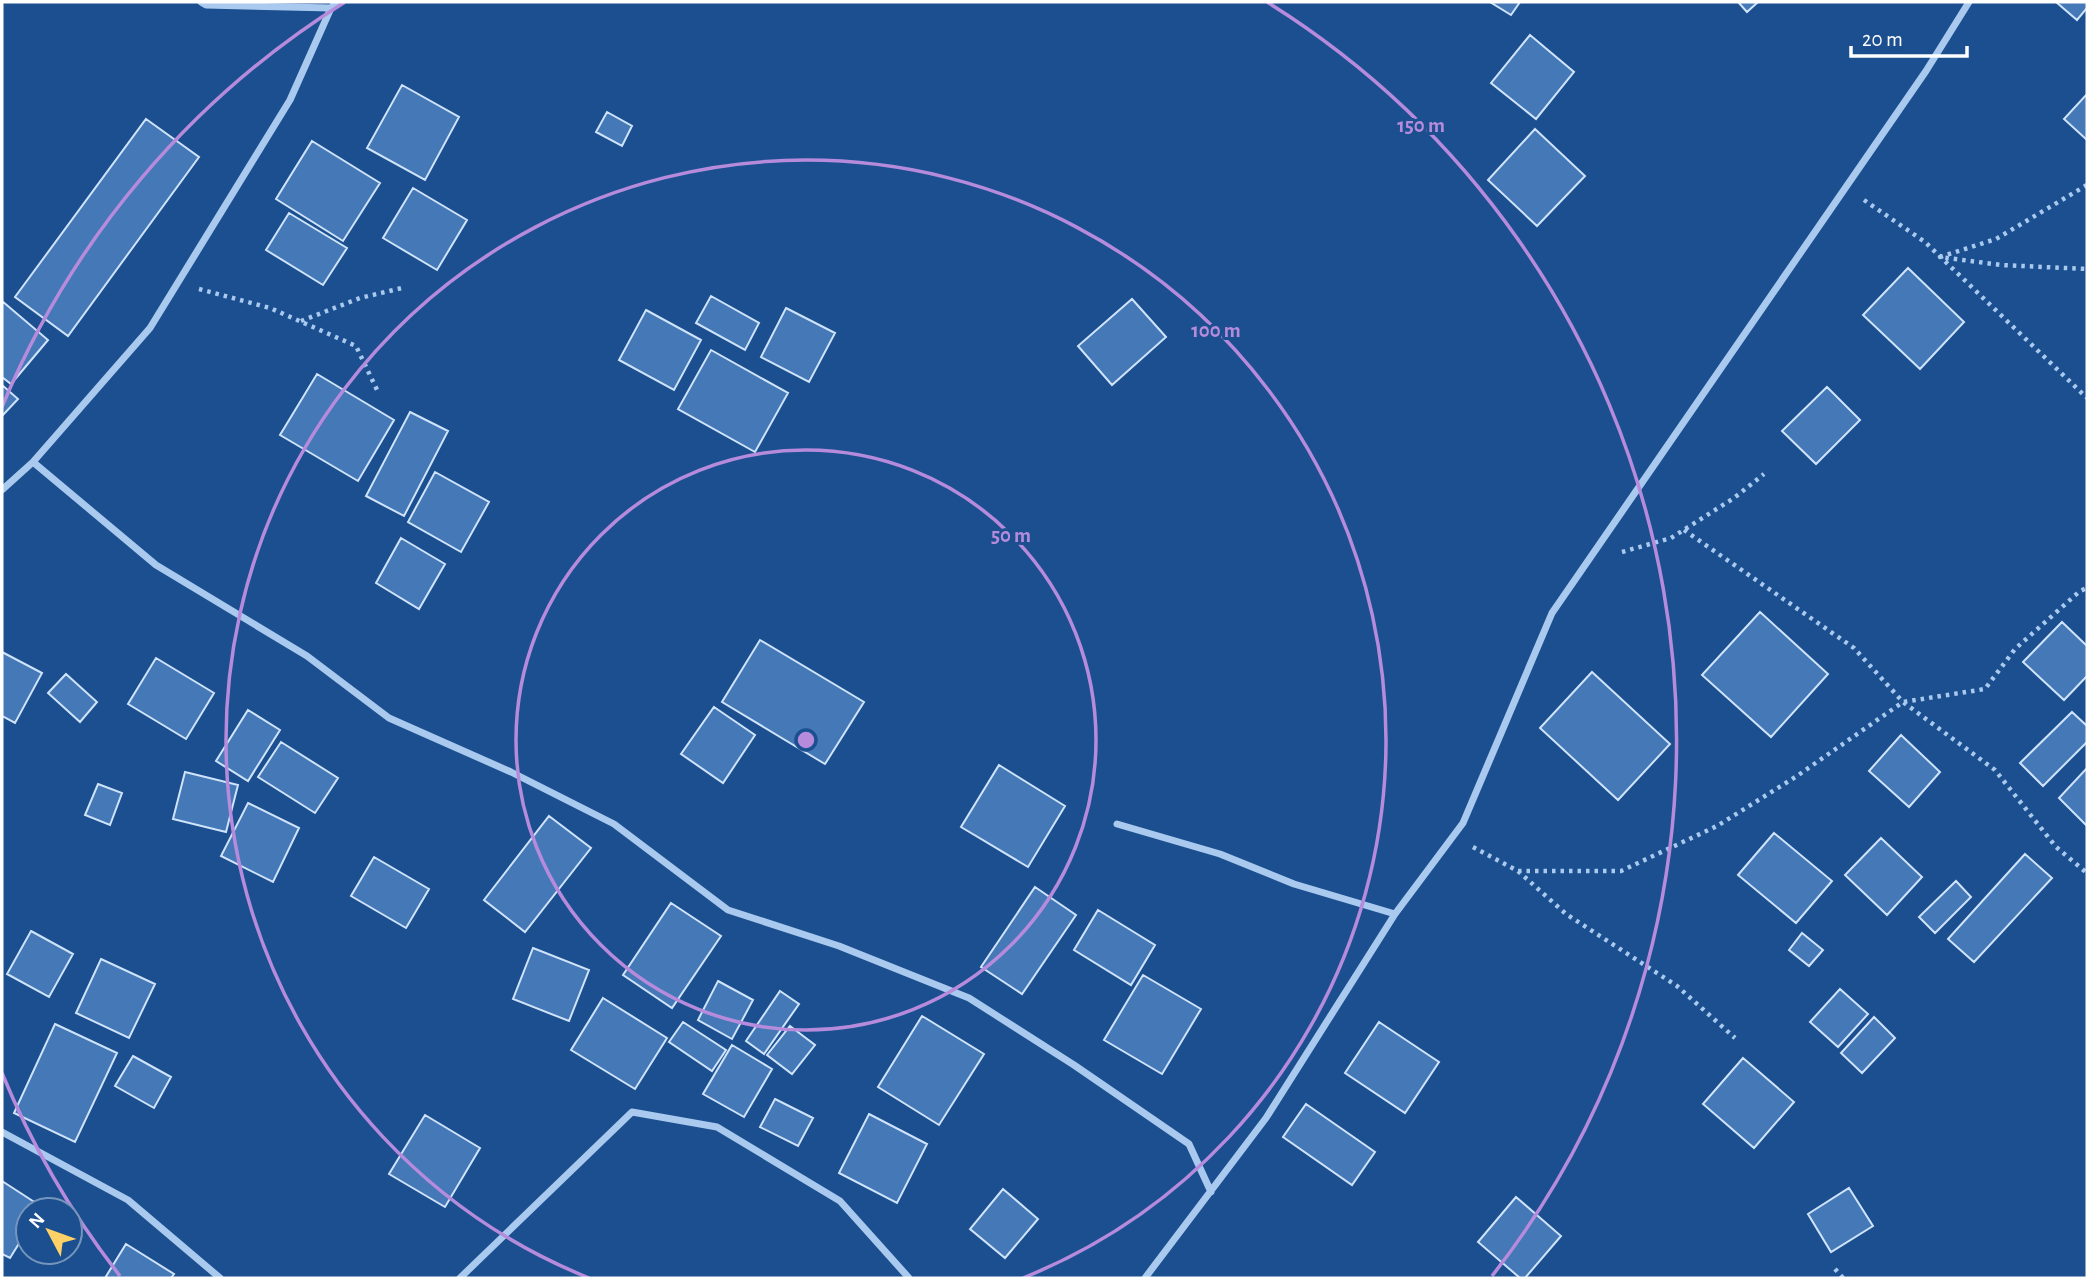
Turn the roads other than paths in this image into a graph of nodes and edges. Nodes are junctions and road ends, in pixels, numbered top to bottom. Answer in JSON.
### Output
{"nodes":[{"id":1,"x":201,"y":2,"type":"edge"},
{"id":2,"x":1969,"y":2,"type":"edge"},
{"id":3,"x":333,"y":5,"type":"edge"},
{"id":4,"x":33,"y":462,"type":"junction"},
{"id":5,"x":2,"y":490,"type":"edge"},
{"id":6,"x":1117,"y":824,"type":"dead end"},
{"id":7,"x":1395,"y":914,"type":"junction"},
{"id":8,"x":2,"y":1132,"type":"edge"},
{"id":9,"x":1211,"y":1192,"type":"junction"},
{"id":10,"x":220,"y":1278,"type":"edge"},
{"id":11,"x":460,"y":1278,"type":"edge"},
{"id":12,"x":909,"y":1278,"type":"edge"},
{"id":13,"x":1145,"y":1278,"type":"edge"}],
"edges":[{"from":1,"to":3,"type":"street"},
{"from":2,"to":7,"type":"street"},
{"from":3,"to":4,"type":"street"},
{"from":4,"to":5,"type":"street"},
{"from":4,"to":9,"type":"street"},
{"from":6,"to":7,"type":"street"},
{"from":7,"to":9,"type":"street"},
{"from":8,"to":10,"type":"street"},
{"from":9,"to":13,"type":"street"},
{"from":11,"to":12,"type":"street"}]}
